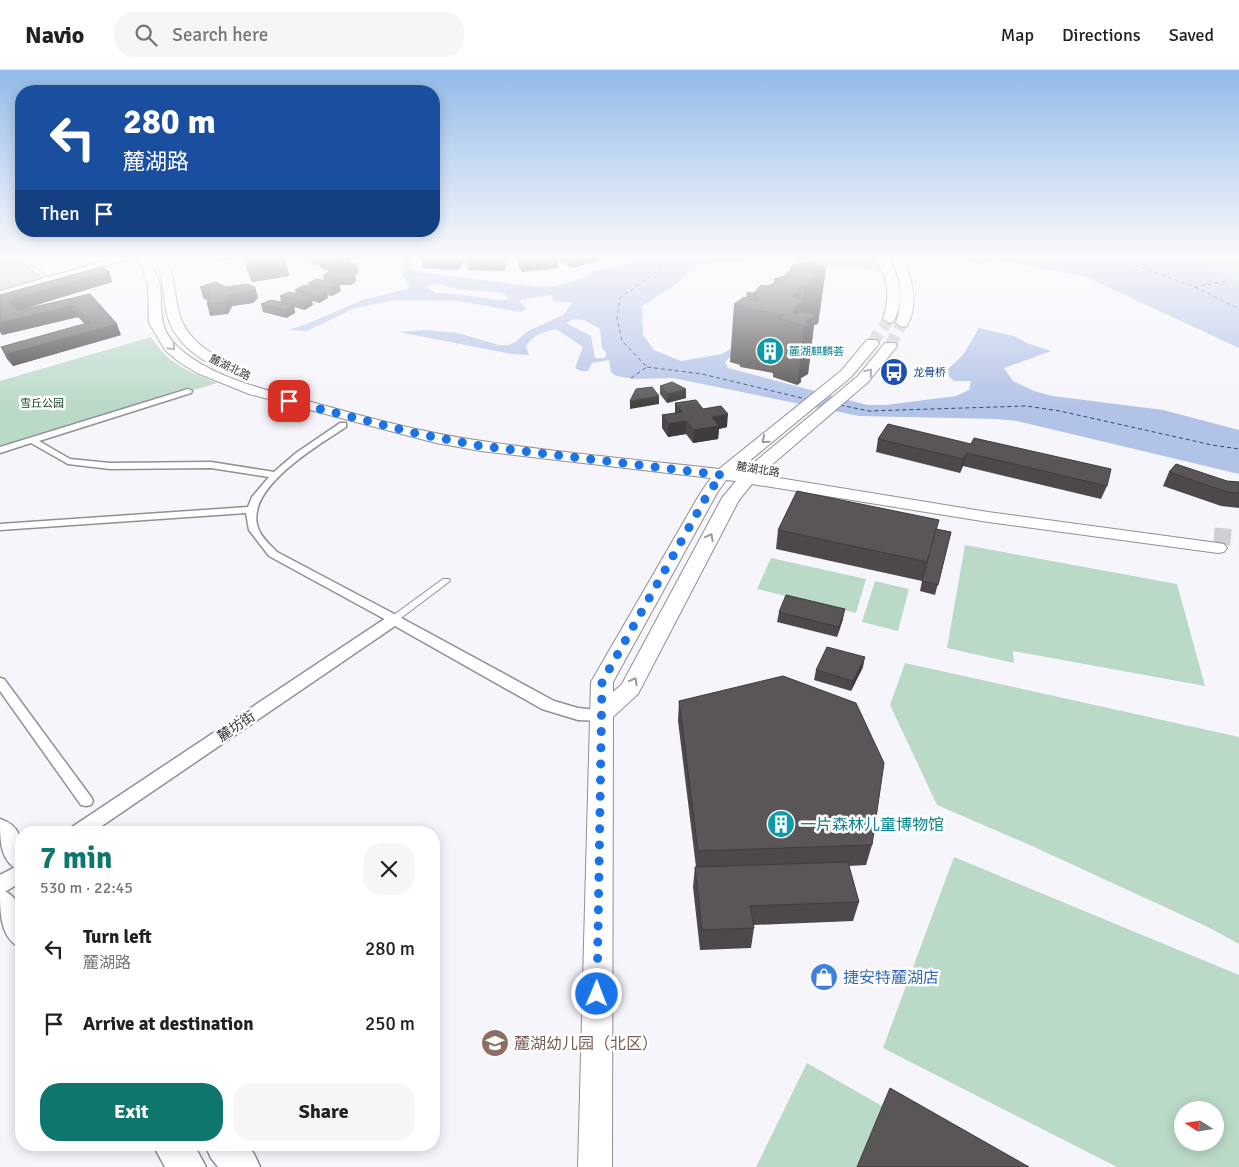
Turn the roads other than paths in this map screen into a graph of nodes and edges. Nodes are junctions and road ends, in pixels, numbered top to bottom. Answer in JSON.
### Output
{"nodes":[{"id":1,"x":155,"y":306,"type":"edge"},
{"id":2,"x":173,"y":306,"type":"edge"},
{"id":3,"x":894,"y":306,"type":"edge"},
{"id":4,"x":908,"y":306,"type":"edge"},
{"id":5,"x":889,"y":319,"type":"tunnel mouth"},
{"id":6,"x":902,"y":323,"type":"tunnel mouth"},
{"id":7,"x":872,"y":343,"type":"tunnel mouth"},
{"id":8,"x":890,"y":346,"type":"tunnel mouth"},
{"id":9,"x":188,"y":392,"type":"dead end"},
{"id":10,"x":345,"y":416,"type":"junction"},
{"id":11,"x":32,"y":440,"type":"junction"},
{"id":12,"x":0,"y":450,"type":"edge"},
{"id":13,"x":727,"y":470,"type":"junction"},
{"id":14,"x":753,"y":473,"type":"junction"},
{"id":15,"x":276,"y":475,"type":"junction"},
{"id":16,"x":251,"y":510,"type":"junction"},
{"id":17,"x":0,"y":527,"type":"edge"},
{"id":18,"x":446,"y":580,"type":"dead end"},
{"id":19,"x":394,"y":619,"type":"junction"},
{"id":20,"x":0,"y":682,"type":"edge"},
{"id":21,"x":601,"y":715,"type":"junction"},
{"id":22,"x":86,"y":801,"type":"dead end"},
{"id":23,"x":88,"y":826,"type":"edge"},
{"id":24,"x":0,"y":830,"type":"edge"},
{"id":25,"x":15,"y":851,"type":"edge"},
{"id":26,"x":15,"y":876,"type":"edge"},
{"id":27,"x":0,"y":886,"type":"edge"},
{"id":28,"x":0,"y":902,"type":"edge"},
{"id":29,"x":15,"y":925,"type":"edge"},
{"id":30,"x":176,"y":1151,"type":"edge"},
{"id":31,"x":229,"y":1151,"type":"edge"},
{"id":32,"x":187,"y":1167,"type":"edge"},
{"id":33,"x":241,"y":1167,"type":"edge"},
{"id":34,"x":595,"y":1167,"type":"edge"}],
"edges":[{"from":1,"to":10,"type":"street","one_way":true},
{"from":2,"to":10,"type":"street","name":"麓湖北路"},
{"from":3,"to":5,"type":"street"},
{"from":4,"to":6,"type":"street"},
{"from":7,"to":13,"type":"street","one_way":true},
{"from":14,"to":8,"type":"street","one_way":true},
{"from":9,"to":11,"type":"street"},
{"from":10,"to":13,"type":"street"},
{"from":10,"to":15,"type":"street"},
{"from":11,"to":12,"type":"street"},
{"from":11,"to":15,"type":"street"},
{"from":13,"to":14,"type":"street"},
{"from":13,"to":21,"type":"street"},
{"from":14,"to":14,"type":"street","name":"麓湖北路"},
{"from":21,"to":14,"type":"street","one_way":true},
{"from":15,"to":16,"type":"street"},
{"from":16,"to":17,"type":"street"},
{"from":16,"to":19,"type":"street"},
{"from":18,"to":19,"type":"lane"},
{"from":19,"to":21,"type":"street"},
{"from":19,"to":23,"type":"street","name":"麓坊街"},
{"from":20,"to":22,"type":"street"},
{"from":21,"to":34,"type":"street"},
{"from":24,"to":25,"type":"main road"},
{"from":26,"to":27,"type":"street"},
{"from":28,"to":29,"type":"main road"},
{"from":30,"to":32,"type":"main road"},
{"from":31,"to":33,"type":"main road"}]}
